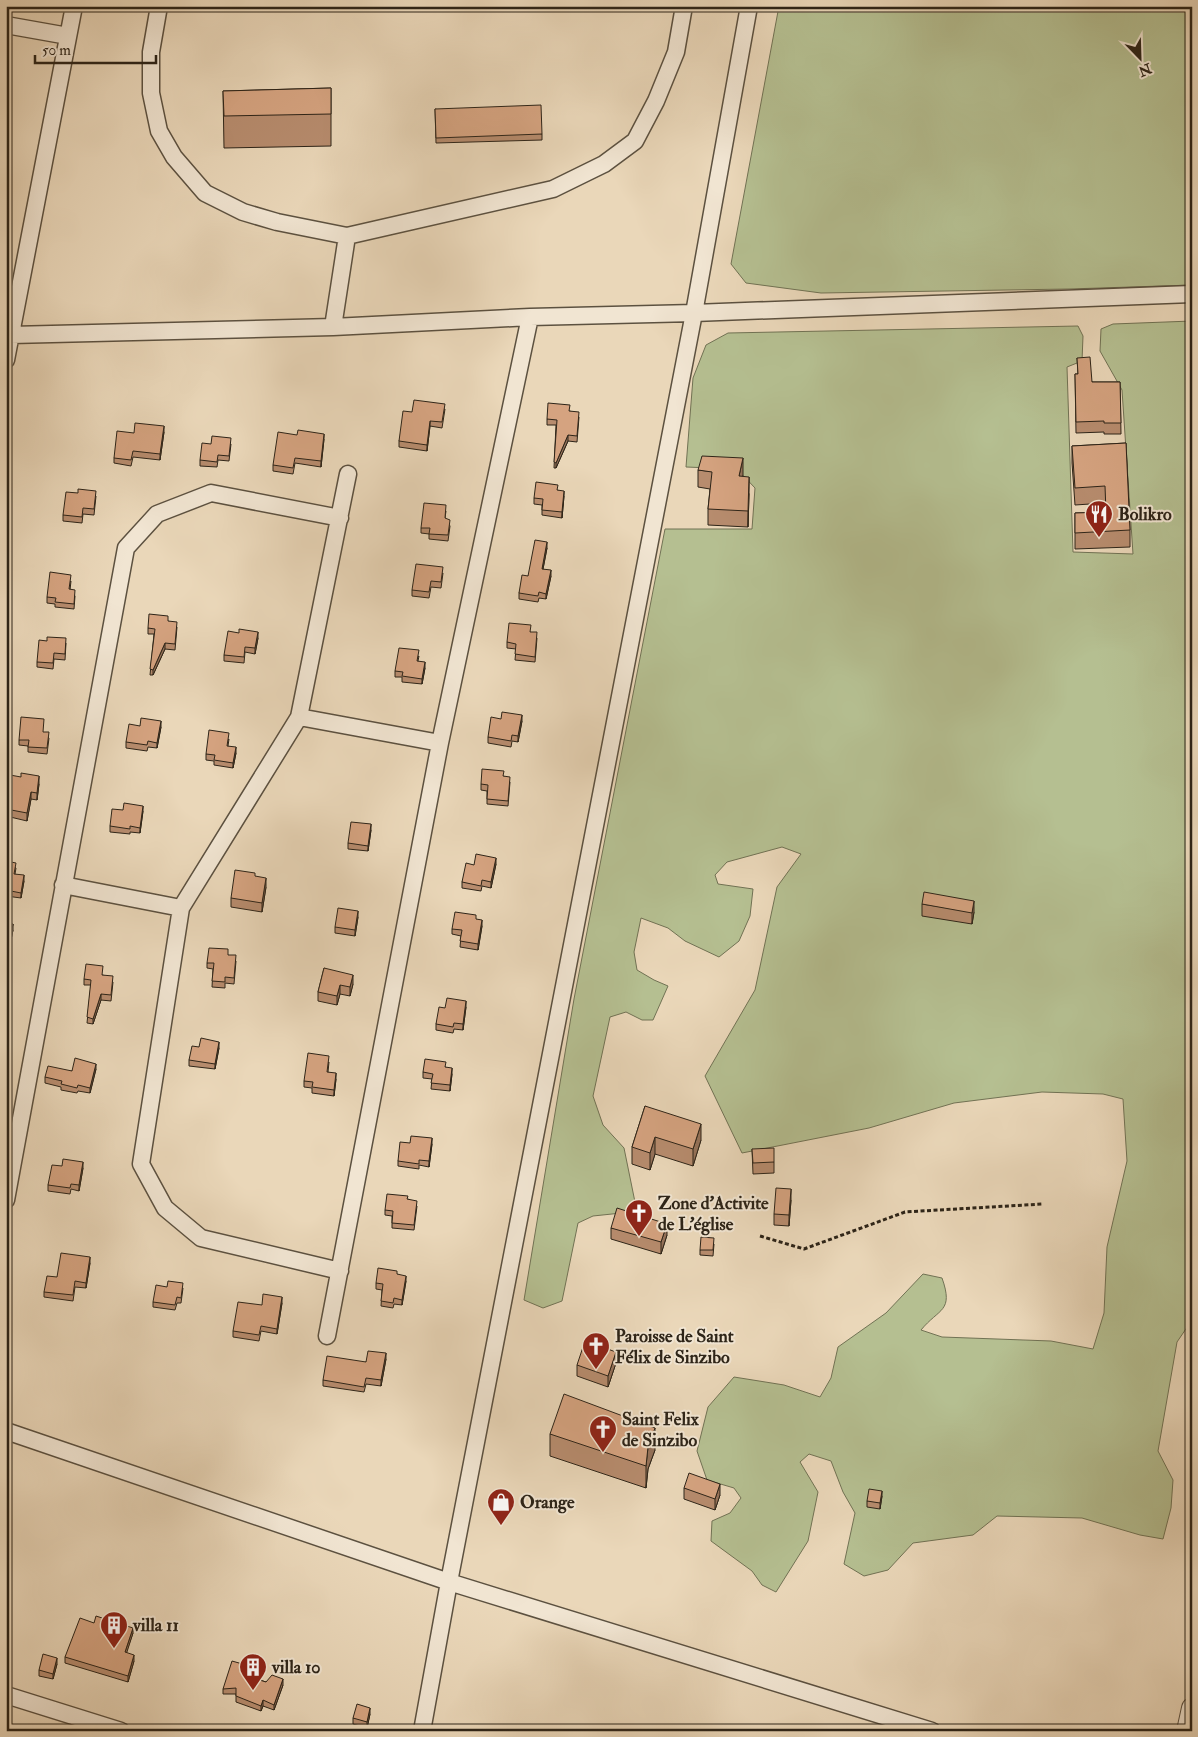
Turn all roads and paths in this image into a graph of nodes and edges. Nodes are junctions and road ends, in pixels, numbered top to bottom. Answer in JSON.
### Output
{"nodes":[{"id":1,"x":74,"y":6,"type":"edge"},
{"id":2,"x":159,"y":6,"type":"edge"},
{"id":3,"x":684,"y":6,"type":"edge"},
{"id":4,"x":750,"y":6,"type":"edge"},
{"id":5,"x":6,"y":25,"type":"edge"},
{"id":6,"x":68,"y":36,"type":"junction"},
{"id":7,"x":347,"y":236,"type":"junction"},
{"id":8,"x":1192,"y":294,"type":"edge"},
{"id":9,"x":694,"y":313,"type":"junction"},
{"id":10,"x":530,"y":317,"type":"junction"},
{"id":11,"x":334,"y":328,"type":"junction"},
{"id":12,"x":11,"y":335,"type":"junction"},
{"id":13,"x":6,"y":360,"type":"edge"},
{"id":14,"x":348,"y":474,"type":"dead end"},
{"id":15,"x":340,"y":518,"type":"junction"},
{"id":16,"x":299,"y":717,"type":"junction"},
{"id":17,"x":440,"y":743,"type":"junction"},
{"id":18,"x":63,"y":885,"type":"junction"},
{"id":19,"x":182,"y":908,"type":"junction"},
{"id":20,"x":6,"y":1200,"type":"edge"},
{"id":21,"x":1043,"y":1204,"type":"dead end"},
{"id":22,"x":760,"y":1236,"type":"dead end"},
{"id":23,"x":340,"y":1271,"type":"junction"},
{"id":24,"x":327,"y":1336,"type":"dead end"},
{"id":25,"x":6,"y":1431,"type":"edge"},
{"id":26,"x":449,"y":1582,"type":"junction"},
{"id":27,"x":6,"y":1695,"type":"edge"},
{"id":28,"x":1192,"y":1708,"type":"edge"},
{"id":29,"x":121,"y":1731,"type":"edge"},
{"id":30,"x":422,"y":1731,"type":"edge"},
{"id":31,"x":932,"y":1731,"type":"edge"},
{"id":32,"x":1187,"y":1731,"type":"edge"}],
"edges":[{"from":1,"to":6,"type":"street"},
{"from":2,"to":7,"type":"street"},
{"from":3,"to":7,"type":"street"},
{"from":4,"to":9,"type":"street"},
{"from":5,"to":6,"type":"street"},
{"from":6,"to":12,"type":"street"},
{"from":7,"to":11,"type":"street"},
{"from":8,"to":9,"type":"street"},
{"from":9,"to":10,"type":"street"},
{"from":9,"to":26,"type":"street"},
{"from":10,"to":11,"type":"street"},
{"from":10,"to":17,"type":"street"},
{"from":11,"to":12,"type":"street"},
{"from":12,"to":13,"type":"street"},
{"from":14,"to":15,"type":"street"},
{"from":15,"to":16,"type":"street"},
{"from":15,"to":18,"type":"street"},
{"from":16,"to":17,"type":"street"},
{"from":16,"to":19,"type":"street"},
{"from":17,"to":23,"type":"street"},
{"from":18,"to":19,"type":"street"},
{"from":18,"to":20,"type":"street"},
{"from":19,"to":23,"type":"street"},
{"from":21,"to":22,"type":"path"},
{"from":23,"to":24,"type":"street"},
{"from":25,"to":26,"type":"street"},
{"from":26,"to":30,"type":"street"},
{"from":26,"to":31,"type":"street"},
{"from":27,"to":29,"type":"street"},
{"from":28,"to":32,"type":"street"}]}
